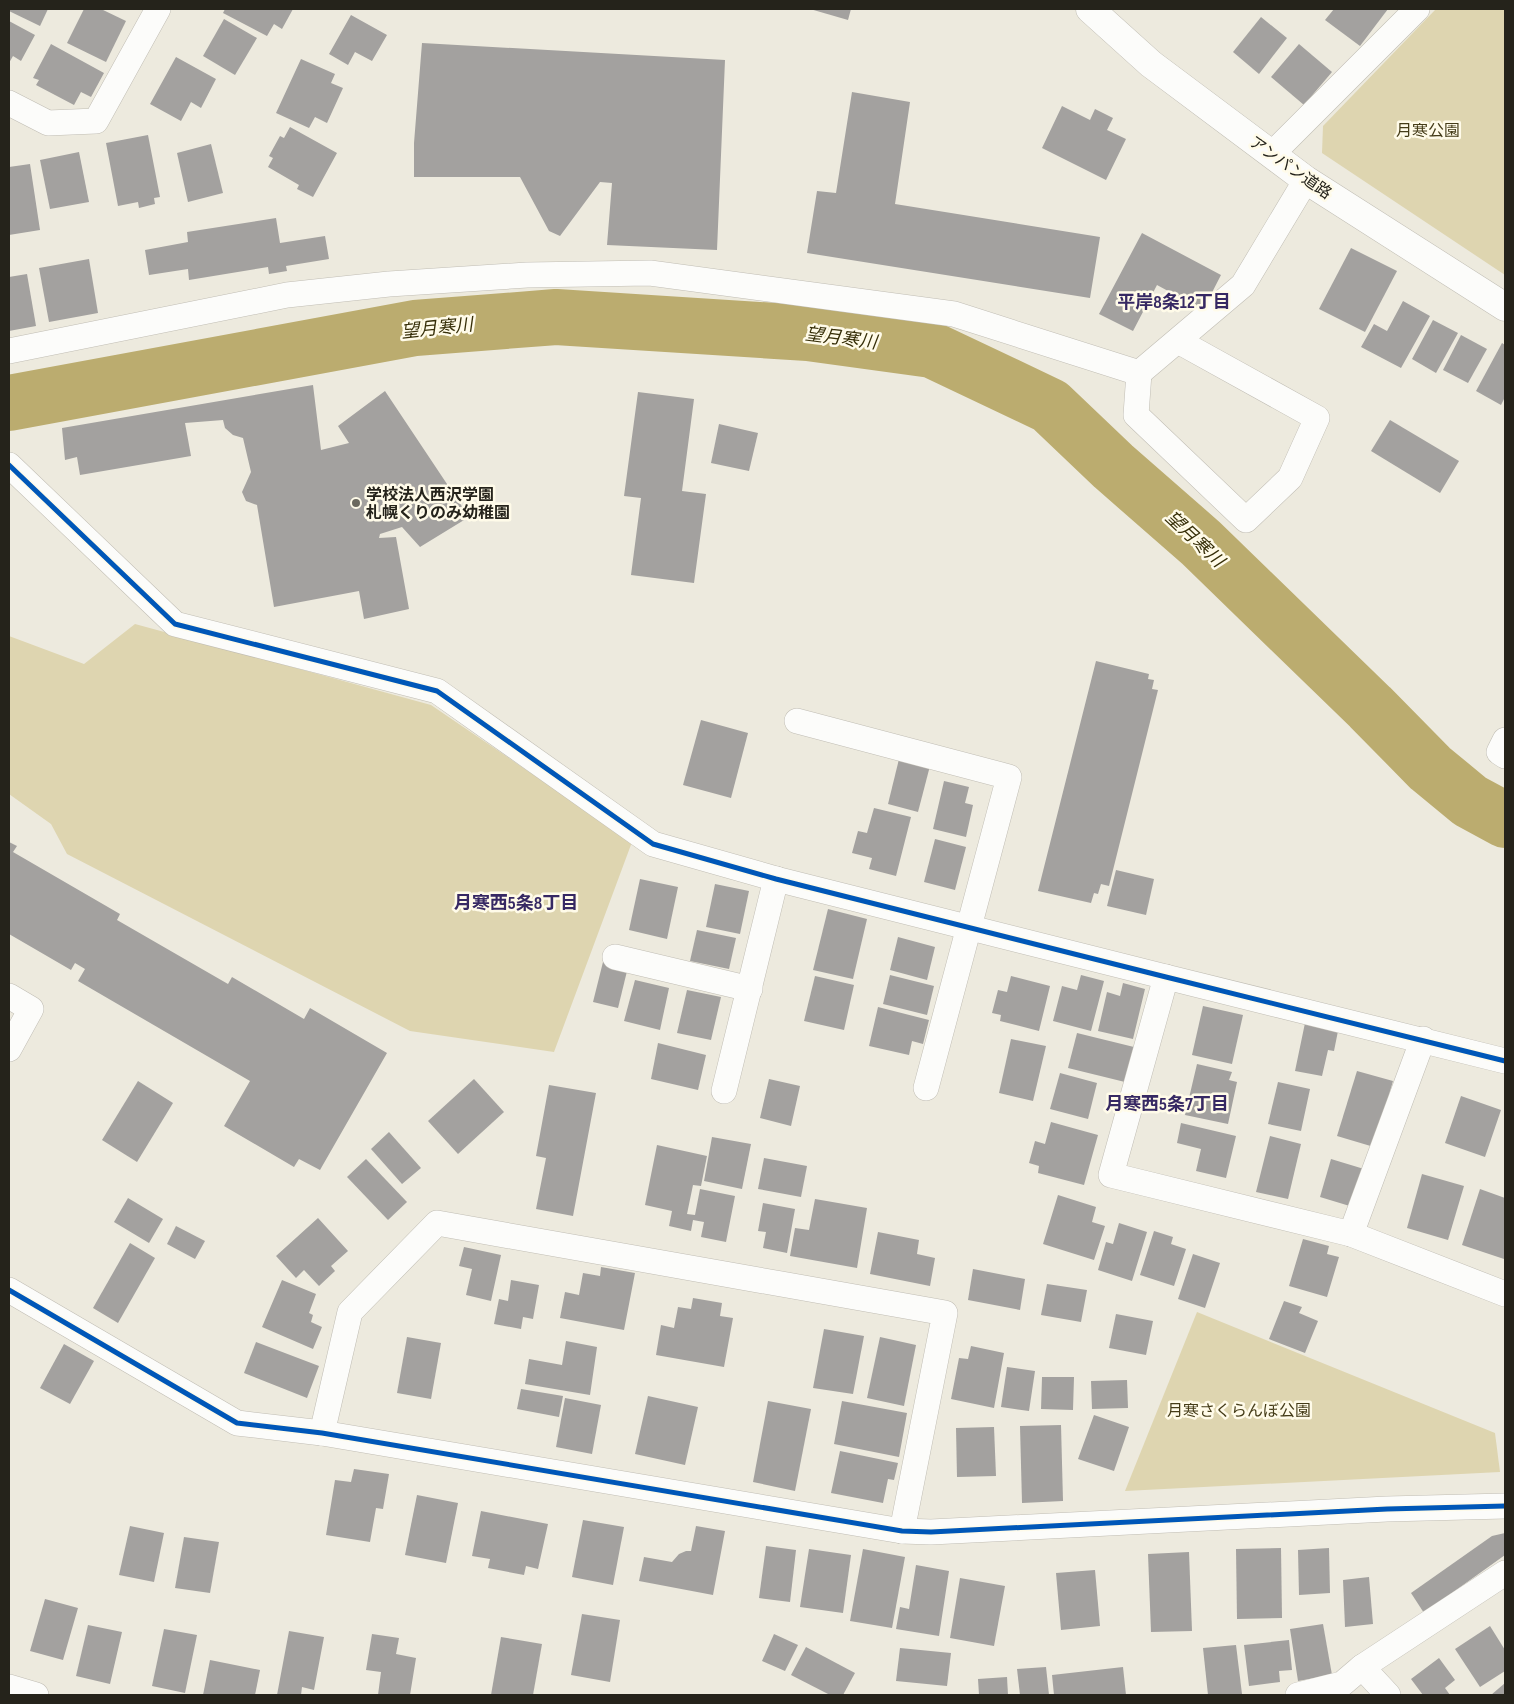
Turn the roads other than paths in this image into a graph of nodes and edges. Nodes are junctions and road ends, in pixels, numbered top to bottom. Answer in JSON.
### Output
{"nodes":[{"id":1,"x":158,"y":9,"type":"edge"},
{"id":2,"x":1090,"y":9,"type":"edge"},
{"id":3,"x":1417,"y":9,"type":"edge"},
{"id":4,"x":9,"y":103,"type":"edge"},
{"id":5,"x":1272,"y":154,"type":"junction"},
{"id":6,"x":1306,"y":180,"type":"junction"},
{"id":7,"x":1505,"y":307,"type":"edge"},
{"id":8,"x":1178,"y":341,"type":"junction"},
{"id":9,"x":9,"y":351,"type":"edge"},
{"id":10,"x":1139,"y":373,"type":"junction"},
{"id":11,"x":9,"y":465,"type":"edge"},
{"id":12,"x":798,"y":721,"type":"dead end"},
{"id":13,"x":1505,"y":740,"type":"edge"},
{"id":14,"x":1505,"y":756,"type":"edge"},
{"id":15,"x":776,"y":879,"type":"junction"},
{"id":16,"x":968,"y":927,"type":"junction"},
{"id":17,"x":615,"y":957,"type":"dead end"},
{"id":18,"x":1166,"y":978,"type":"junction"},
{"id":19,"x":750,"y":989,"type":"junction"},
{"id":20,"x":9,"y":996,"type":"edge"},
{"id":21,"x":1423,"y":1039,"type":"junction"},
{"id":22,"x":9,"y":1049,"type":"edge"},
{"id":23,"x":1505,"y":1061,"type":"edge"},
{"id":24,"x":926,"y":1088,"type":"dead end"},
{"id":25,"x":724,"y":1091,"type":"dead end"},
{"id":26,"x":1351,"y":1234,"type":"junction"},
{"id":27,"x":9,"y":1290,"type":"edge"},
{"id":28,"x":1505,"y":1294,"type":"edge"},
{"id":29,"x":322,"y":1433,"type":"junction"},
{"id":30,"x":1505,"y":1506,"type":"edge"},
{"id":31,"x":902,"y":1531,"type":"junction"},
{"id":32,"x":1505,"y":1573,"type":"edge"},
{"id":33,"x":1362,"y":1667,"type":"junction"},
{"id":34,"x":9,"y":1687,"type":"edge"},
{"id":35,"x":36,"y":1695,"type":"edge"},
{"id":36,"x":1298,"y":1695,"type":"edge"},
{"id":37,"x":1388,"y":1695,"type":"edge"}],
"edges":[{"from":1,"to":4,"type":"street"},
{"from":2,"to":5,"type":"street","name":"アンパン道路"},
{"from":3,"to":5,"type":"street"},
{"from":5,"to":6,"type":"street","name":"アンパン道路"},
{"from":6,"to":7,"type":"street","name":"アンパン道路"},
{"from":6,"to":8,"type":"street"},
{"from":8,"to":10,"type":"street"},
{"from":8,"to":10,"type":"street"},
{"from":9,"to":10,"type":"street"},
{"from":11,"to":15,"type":"street"},
{"from":12,"to":16,"type":"street"},
{"from":13,"to":14,"type":"street"},
{"from":15,"to":16,"type":"street"},
{"from":15,"to":19,"type":"street"},
{"from":16,"to":18,"type":"street"},
{"from":16,"to":24,"type":"street"},
{"from":17,"to":19,"type":"street"},
{"from":18,"to":21,"type":"street"},
{"from":18,"to":26,"type":"street"},
{"from":19,"to":25,"type":"street"},
{"from":20,"to":22,"type":"street"},
{"from":21,"to":23,"type":"street"},
{"from":21,"to":26,"type":"street"},
{"from":26,"to":28,"type":"street"},
{"from":27,"to":29,"type":"street"},
{"from":29,"to":31,"type":"street"},
{"from":29,"to":31,"type":"street"},
{"from":30,"to":31,"type":"street"},
{"from":32,"to":33,"type":"street"},
{"from":33,"to":36,"type":"street"},
{"from":33,"to":37,"type":"street"},
{"from":34,"to":35,"type":"street"}]}
